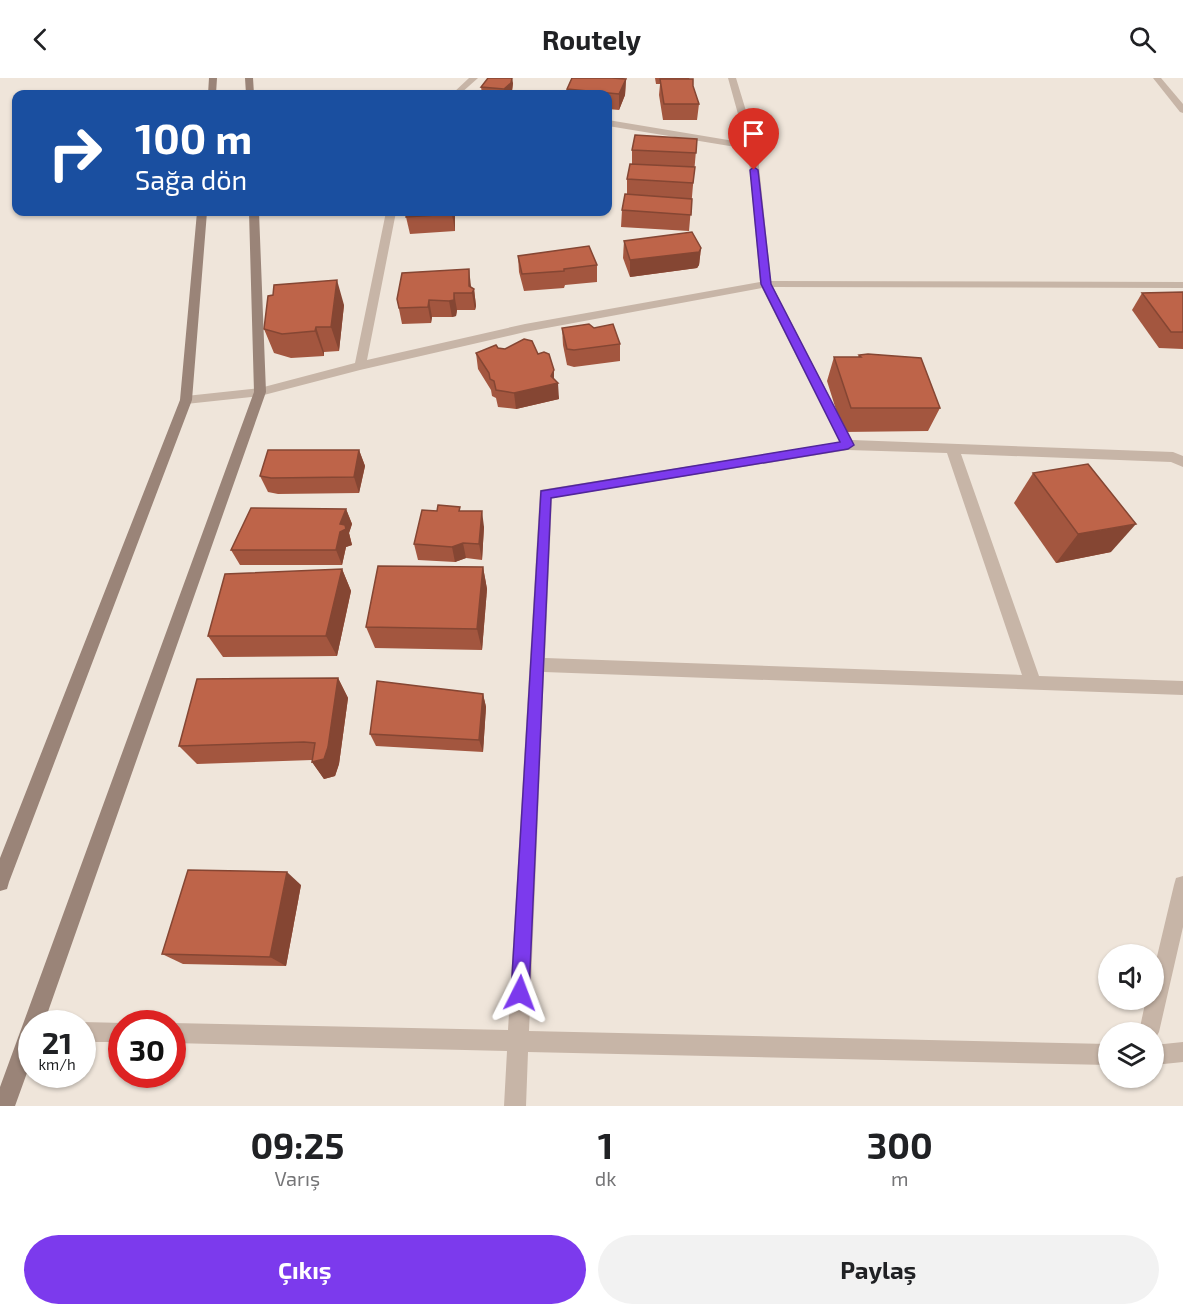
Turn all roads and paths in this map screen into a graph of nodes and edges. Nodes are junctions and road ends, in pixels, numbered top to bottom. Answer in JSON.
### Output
{"nodes":[{"id":1,"x":471,"y":78,"type":"edge"},
{"id":2,"x":732,"y":78,"type":"edge"},
{"id":3,"x":1157,"y":78,"type":"edge"},
{"id":4,"x":460,"y":90,"type":"edge"},
{"id":5,"x":1183,"y":110,"type":"edge"},
{"id":6,"x":612,"y":124,"type":"edge"},
{"id":7,"x":752,"y":147,"type":"junction"},
{"id":8,"x":202,"y":216,"type":"edge"},
{"id":9,"x":254,"y":216,"type":"edge"},
{"id":10,"x":389,"y":216,"type":"edge"},
{"id":11,"x":766,"y":284,"type":"junction"},
{"id":12,"x":1183,"y":285,"type":"edge"},
{"id":13,"x":360,"y":366,"type":"junction"},
{"id":14,"x":260,"y":392,"type":"junction"},
{"id":15,"x":186,"y":400,"type":"junction"},
{"id":16,"x":848,"y":445,"type":"junction"},
{"id":17,"x":952,"y":448,"type":"junction"},
{"id":18,"x":1183,"y":462,"type":"edge"},
{"id":19,"x":537,"y":665,"type":"junction"},
{"id":20,"x":1033,"y":683,"type":"junction"},
{"id":21,"x":1183,"y":688,"type":"edge"},
{"id":22,"x":0,"y":882,"type":"edge"},
{"id":23,"x":1183,"y":885,"type":"edge"},
{"id":24,"x":39,"y":1010,"type":"edge"},
{"id":25,"x":1151,"y":1022,"type":"edge"},
{"id":26,"x":186,"y":1033,"type":"edge"},
{"id":27,"x":518,"y":1040,"type":"junction"},
{"id":28,"x":1183,"y":1052,"type":"edge"},
{"id":29,"x":1164,"y":1054,"type":"edge"},
{"id":30,"x":1098,"y":1055,"type":"edge"},
{"id":31,"x":18,"y":1067,"type":"edge"},
{"id":32,"x":4,"y":1106,"type":"edge"},
{"id":33,"x":515,"y":1106,"type":"edge"}],
"edges":[{"from":1,"to":4,"type":"street"},
{"from":2,"to":7,"type":"street"},
{"from":3,"to":5,"type":"street"},
{"from":6,"to":7,"type":"street"},
{"from":7,"to":11,"type":"street"},
{"from":8,"to":15,"type":"street"},
{"from":9,"to":14,"type":"street"},
{"from":10,"to":13,"type":"street"},
{"from":11,"to":12,"type":"street"},
{"from":11,"to":13,"type":"street"},
{"from":11,"to":16,"type":"street"},
{"from":13,"to":14,"type":"street"},
{"from":14,"to":15,"type":"street"},
{"from":14,"to":24,"type":"street"},
{"from":15,"to":22,"type":"street"},
{"from":16,"to":17,"type":"street"},
{"from":16,"to":19,"type":"street"},
{"from":17,"to":18,"type":"street"},
{"from":17,"to":20,"type":"street"},
{"from":19,"to":20,"type":"street"},
{"from":19,"to":27,"type":"street"},
{"from":20,"to":21,"type":"street"},
{"from":23,"to":25,"type":"street"},
{"from":26,"to":27,"type":"street"},
{"from":27,"to":30,"type":"street"},
{"from":27,"to":33,"type":"street"},
{"from":28,"to":29,"type":"street"},
{"from":31,"to":32,"type":"street"}]}
